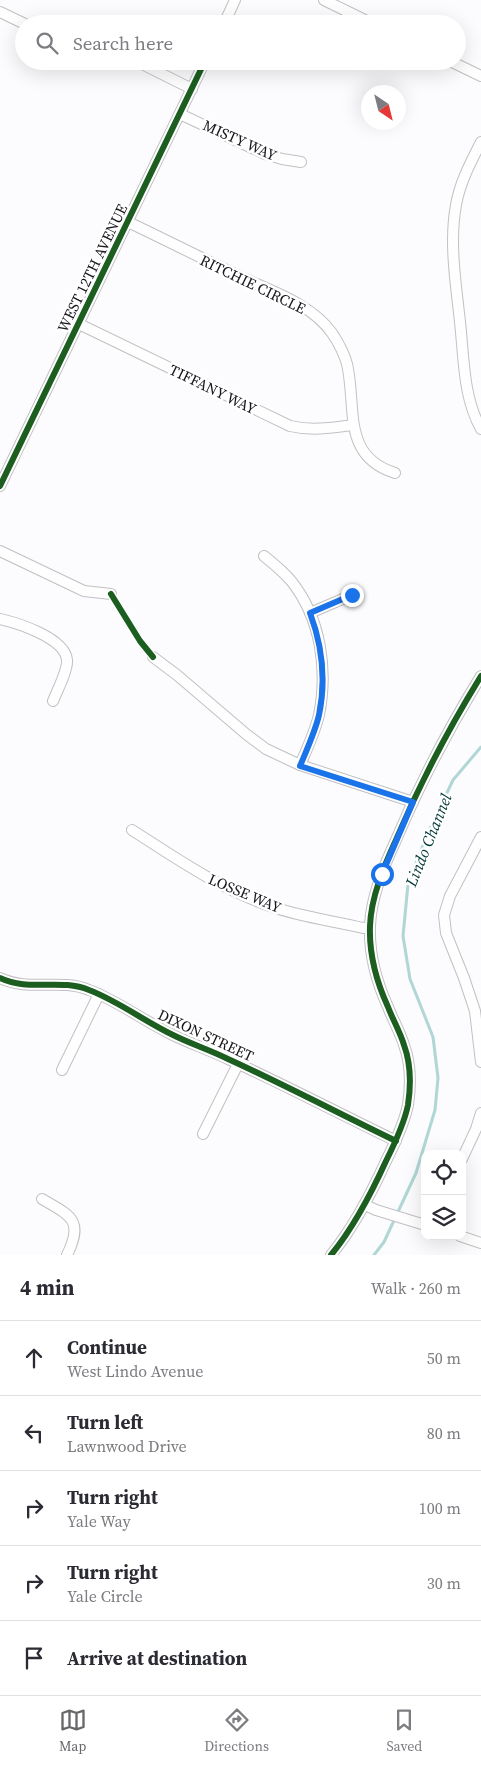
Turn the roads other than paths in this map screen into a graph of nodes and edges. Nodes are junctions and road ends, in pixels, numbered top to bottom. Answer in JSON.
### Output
{"nodes":[{"id":1,"x":235,"y":0,"type":"edge"},
{"id":2,"x":324,"y":0,"type":"edge"},
{"id":3,"x":0,"y":12,"type":"edge"},
{"id":4,"x":228,"y":15,"type":"edge"},
{"id":5,"x":355,"y":15,"type":"edge"},
{"id":6,"x":15,"y":20,"type":"edge"},
{"id":7,"x":466,"y":69,"type":"edge"},
{"id":8,"x":154,"y":70,"type":"edge"},
{"id":9,"x":201,"y":70,"type":"edge"},
{"id":10,"x":481,"y":76,"type":"edge"},
{"id":11,"x":192,"y":89,"type":"junction"},
{"id":12,"x":180,"y":114,"type":"junction"},
{"id":13,"x":481,"y":142,"type":"edge"},
{"id":14,"x":301,"y":162,"type":"dead end"},
{"id":15,"x":128,"y":222,"type":"junction"},
{"id":16,"x":79,"y":324,"type":"junction"},
{"id":17,"x":353,"y":425,"type":"junction"},
{"id":18,"x":481,"y":429,"type":"edge"},
{"id":19,"x":395,"y":473,"type":"dead end"},
{"id":20,"x":1,"y":482,"type":"edge"},
{"id":21,"x":0,"y":551,"type":"edge"},
{"id":22,"x":264,"y":556,"type":"dead end"},
{"id":23,"x":111,"y":594,"type":"dead end"},
{"id":24,"x":352,"y":595,"type":"dead end"},
{"id":25,"x":310,"y":613,"type":"junction"},
{"id":26,"x":0,"y":619,"type":"edge"},
{"id":27,"x":154,"y":657,"type":"dead end"},
{"id":28,"x":481,"y":676,"type":"edge"},
{"id":29,"x":53,"y":701,"type":"dead end"},
{"id":30,"x":300,"y":766,"type":"junction"},
{"id":31,"x":413,"y":802,"type":"junction"},
{"id":32,"x":132,"y":830,"type":"dead end"},
{"id":33,"x":481,"y":837,"type":"edge"},
{"id":34,"x":370,"y":927,"type":"junction"},
{"id":35,"x":0,"y":978,"type":"edge"},
{"id":36,"x":99,"y":994,"type":"junction"},
{"id":37,"x":481,"y":1062,"type":"edge"},
{"id":38,"x":238,"y":1064,"type":"junction"},
{"id":39,"x":62,"y":1070,"type":"dead end"},
{"id":40,"x":481,"y":1113,"type":"edge"},
{"id":41,"x":203,"y":1134,"type":"dead end"},
{"id":42,"x":396,"y":1141,"type":"junction"},
{"id":43,"x":466,"y":1150,"type":"edge"},
{"id":44,"x":42,"y":1199,"type":"dead end"},
{"id":45,"x":365,"y":1204,"type":"junction"},
{"id":46,"x":420,"y":1224,"type":"edge"},
{"id":47,"x":466,"y":1238,"type":"edge"},
{"id":48,"x":481,"y":1243,"type":"edge"},
{"id":49,"x":66,"y":1255,"type":"edge"},
{"id":50,"x":331,"y":1255,"type":"edge"}],
"edges":[{"from":1,"to":4,"type":"street"},
{"from":2,"to":5,"type":"street"},
{"from":3,"to":6,"type":"street"},
{"from":7,"to":10,"type":"street"},
{"from":8,"to":11,"type":"street"},
{"from":9,"to":11,"type":"street","name":"WEST 12TH AVENUE"},
{"from":11,"to":12,"type":"street","name":"WEST 12TH AVENUE"},
{"from":12,"to":14,"type":"street","name":"MISTY WAY"},
{"from":12,"to":15,"type":"street","name":"WEST 12TH AVENUE"},
{"from":13,"to":18,"type":"street"},
{"from":15,"to":16,"type":"street","name":"WEST 12TH AVENUE"},
{"from":15,"to":17,"type":"street","name":"RITCHIE CIRCLE"},
{"from":16,"to":17,"type":"street","name":"TIFFANY WAY"},
{"from":16,"to":20,"type":"street","name":"WEST 12TH AVENUE"},
{"from":17,"to":19,"type":"street","name":"RITCHIE CIRCLE"},
{"from":21,"to":23,"type":"street"},
{"from":22,"to":25,"type":"street"},
{"from":24,"to":25,"type":"street"},
{"from":25,"to":30,"type":"street"},
{"from":26,"to":29,"type":"street"},
{"from":27,"to":30,"type":"street"},
{"from":28,"to":31,"type":"street"},
{"from":30,"to":31,"type":"street"},
{"from":31,"to":34,"type":"street"},
{"from":32,"to":34,"type":"street","name":"LOSSE WAY"},
{"from":33,"to":37,"type":"street"},
{"from":34,"to":42,"type":"street"},
{"from":35,"to":36,"type":"street","name":"DIXON STREET"},
{"from":36,"to":38,"type":"street","name":"DIXON STREET"},
{"from":36,"to":39,"type":"street"},
{"from":38,"to":41,"type":"street"},
{"from":38,"to":42,"type":"street","name":"DIXON STREET"},
{"from":40,"to":43,"type":"street"},
{"from":42,"to":45,"type":"street"},
{"from":44,"to":49,"type":"street"},
{"from":45,"to":46,"type":"street"},
{"from":45,"to":50,"type":"street"},
{"from":47,"to":48,"type":"street"}]}
